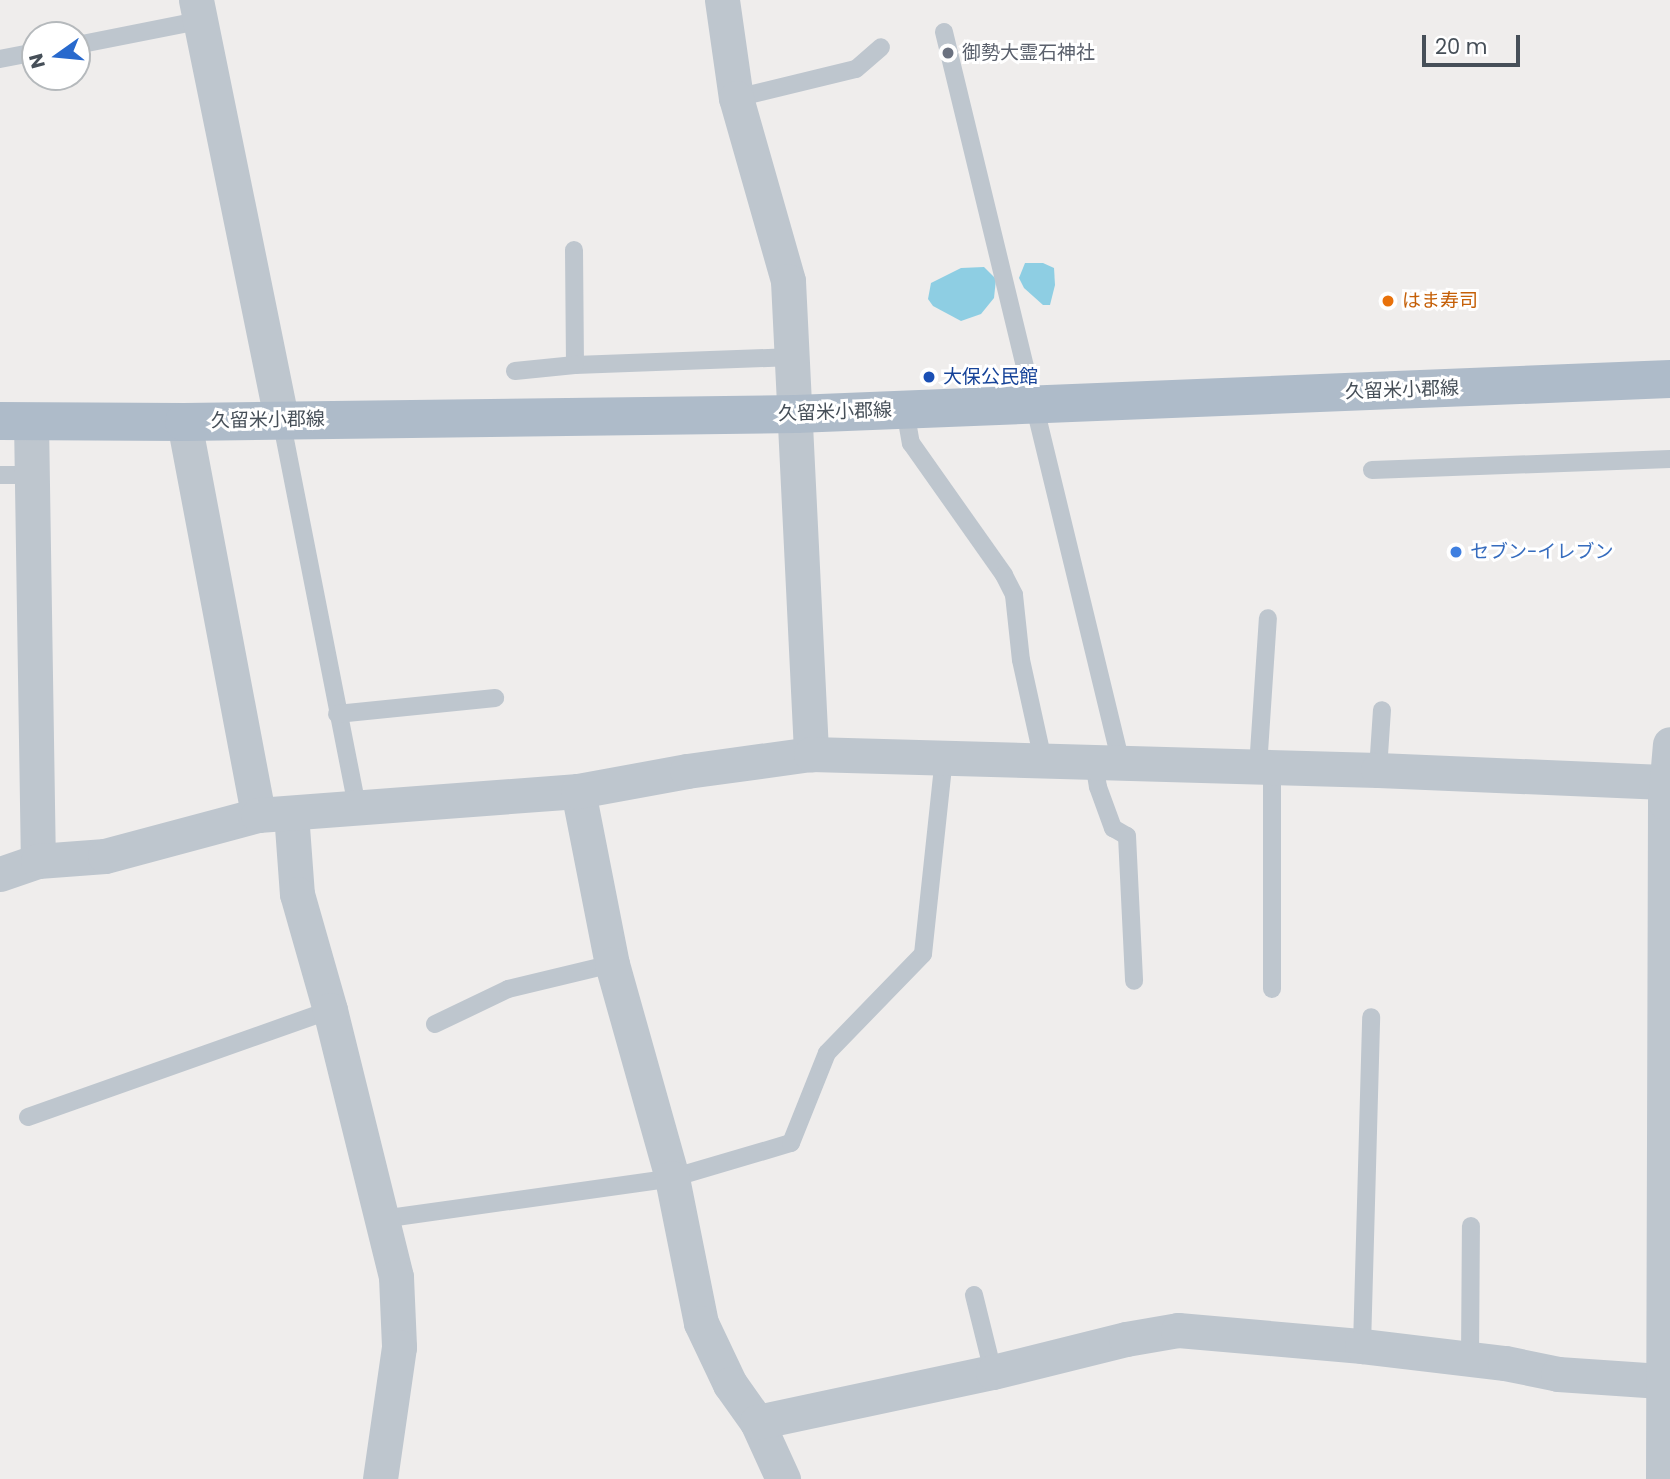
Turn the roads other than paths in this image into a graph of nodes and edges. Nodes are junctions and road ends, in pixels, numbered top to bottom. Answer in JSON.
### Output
{"nodes":[{"id":1,"x":722,"y":0,"type":"edge"},
{"id":2,"x":199,"y":10,"type":"edge"},
{"id":3,"x":944,"y":32,"type":"dead end"},
{"id":4,"x":91,"y":41,"type":"edge"},
{"id":5,"x":881,"y":47,"type":"dead end"},
{"id":6,"x":21,"y":55,"type":"edge"},
{"id":7,"x":0,"y":59,"type":"edge"},
{"id":8,"x":736,"y":98,"type":"junction"},
{"id":9,"x":574,"y":250,"type":"dead end"},
{"id":10,"x":792,"y":357,"type":"junction"},
{"id":11,"x":575,"y":365,"type":"junction"},
{"id":12,"x":515,"y":372,"type":"dead end"},
{"id":13,"x":1670,"y":379,"type":"edge"},
{"id":14,"x":1034,"y":405,"type":"junction"},
{"id":15,"x":905,"y":410,"type":"junction"},
{"id":16,"x":796,"y":414,"type":"junction"},
{"id":17,"x":281,"y":419,"type":"junction"},
{"id":18,"x":15,"y":421,"type":"edge"},
{"id":19,"x":184,"y":422,"type":"junction"},
{"id":20,"x":1670,"y":459,"type":"edge"},
{"id":21,"x":1372,"y":470,"type":"dead end"},
{"id":22,"x":16,"y":475,"type":"edge"},
{"id":23,"x":1268,"y":618,"type":"dead end"},
{"id":24,"x":495,"y":698,"type":"dead end"},
{"id":25,"x":1382,"y":710,"type":"dead end"},
{"id":26,"x":337,"y":714,"type":"junction"},
{"id":27,"x":1670,"y":744,"type":"edge"},
{"id":28,"x":811,"y":754,"type":"junction"},
{"id":29,"x":944,"y":758,"type":"junction"},
{"id":30,"x":1044,"y":760,"type":"junction"},
{"id":31,"x":1107,"y":762,"type":"junction"},
{"id":32,"x":1265,"y":767,"type":"junction"},
{"id":33,"x":1378,"y":770,"type":"junction"},
{"id":34,"x":1668,"y":782,"type":"edge"},
{"id":35,"x":578,"y":791,"type":"junction"},
{"id":36,"x":357,"y":808,"type":"junction"},
{"id":37,"x":274,"y":814,"type":"junction"},
{"id":38,"x":38,"y":862,"type":"junction"},
{"id":39,"x":0,"y":874,"type":"edge"},
{"id":40,"x":612,"y":964,"type":"junction"},
{"id":41,"x":1134,"y":981,"type":"dead end"},
{"id":42,"x":1272,"y":989,"type":"dead end"},
{"id":43,"x":330,"y":1010,"type":"junction"},
{"id":44,"x":1371,"y":1017,"type":"dead end"},
{"id":45,"x":435,"y":1024,"type":"dead end"},
{"id":46,"x":28,"y":1117,"type":"dead end"},
{"id":47,"x":1667,"y":1142,"type":"edge"},
{"id":48,"x":672,"y":1178,"type":"junction"},
{"id":49,"x":383,"y":1219,"type":"junction"},
{"id":50,"x":1471,"y":1226,"type":"dead end"},
{"id":51,"x":974,"y":1295,"type":"dead end"},
{"id":52,"x":1362,"y":1346,"type":"junction"},
{"id":53,"x":1470,"y":1359,"type":"junction"},
{"id":54,"x":993,"y":1372,"type":"junction"},
{"id":55,"x":1661,"y":1381,"type":"junction"},
{"id":56,"x":1666,"y":1415,"type":"edge"},
{"id":57,"x":757,"y":1422,"type":"junction"},
{"id":58,"x":380,"y":1479,"type":"edge"},
{"id":59,"x":783,"y":1479,"type":"edge"},
{"id":60,"x":1663,"y":1479,"type":"edge"}],
"edges":[{"from":1,"to":8,"type":"street"},
{"from":2,"to":4,"type":"lane"},
{"from":2,"to":17,"type":"street"},
{"from":3,"to":14,"type":"lane"},
{"from":5,"to":8,"type":"lane"},
{"from":6,"to":7,"type":"lane"},
{"from":8,"to":10,"type":"street"},
{"from":9,"to":11,"type":"lane"},
{"from":10,"to":11,"type":"lane"},
{"from":10,"to":16,"type":"street"},
{"from":11,"to":12,"type":"lane"},
{"from":13,"to":14,"type":"main road","name":"久留米小郡線"},
{"from":14,"to":15,"type":"main road","name":"久留米小郡線"},
{"from":14,"to":31,"type":"lane"},
{"from":15,"to":16,"type":"main road","name":"久留米小郡線"},
{"from":15,"to":30,"type":"lane"},
{"from":16,"to":17,"type":"main road","name":"久留米小郡線"},
{"from":16,"to":28,"type":"street"},
{"from":17,"to":19,"type":"main road","name":"久留米小郡線"},
{"from":17,"to":26,"type":"lane"},
{"from":18,"to":19,"type":"main road","name":"久留米小郡線"},
{"from":18,"to":22,"type":"street"},
{"from":19,"to":37,"type":"street"},
{"from":20,"to":21,"type":"lane"},
{"from":22,"to":38,"type":"street"},
{"from":23,"to":32,"type":"lane"},
{"from":24,"to":26,"type":"lane"},
{"from":25,"to":33,"type":"lane"},
{"from":26,"to":36,"type":"lane"},
{"from":27,"to":34,"type":"street"},
{"from":28,"to":29,"type":"street"},
{"from":28,"to":35,"type":"street"},
{"from":29,"to":30,"type":"street"},
{"from":29,"to":48,"type":"lane"},
{"from":30,"to":31,"type":"street"},
{"from":31,"to":32,"type":"street"},
{"from":31,"to":41,"type":"lane"},
{"from":32,"to":33,"type":"street"},
{"from":32,"to":42,"type":"lane"},
{"from":33,"to":34,"type":"street"},
{"from":34,"to":47,"type":"street"},
{"from":35,"to":36,"type":"street"},
{"from":35,"to":40,"type":"street"},
{"from":36,"to":37,"type":"street"},
{"from":37,"to":38,"type":"street"},
{"from":37,"to":43,"type":"street"},
{"from":38,"to":39,"type":"street"},
{"from":40,"to":45,"type":"lane"},
{"from":40,"to":48,"type":"street"},
{"from":43,"to":46,"type":"lane"},
{"from":43,"to":49,"type":"street"},
{"from":44,"to":52,"type":"lane"},
{"from":47,"to":55,"type":"street"},
{"from":48,"to":49,"type":"lane"},
{"from":48,"to":57,"type":"street"},
{"from":49,"to":58,"type":"street"},
{"from":50,"to":53,"type":"lane"},
{"from":51,"to":54,"type":"lane"},
{"from":52,"to":53,"type":"street"},
{"from":52,"to":54,"type":"street"},
{"from":53,"to":55,"type":"street"},
{"from":54,"to":57,"type":"street"},
{"from":55,"to":56,"type":"street"},
{"from":56,"to":60,"type":"street"},
{"from":57,"to":59,"type":"street"}]}
